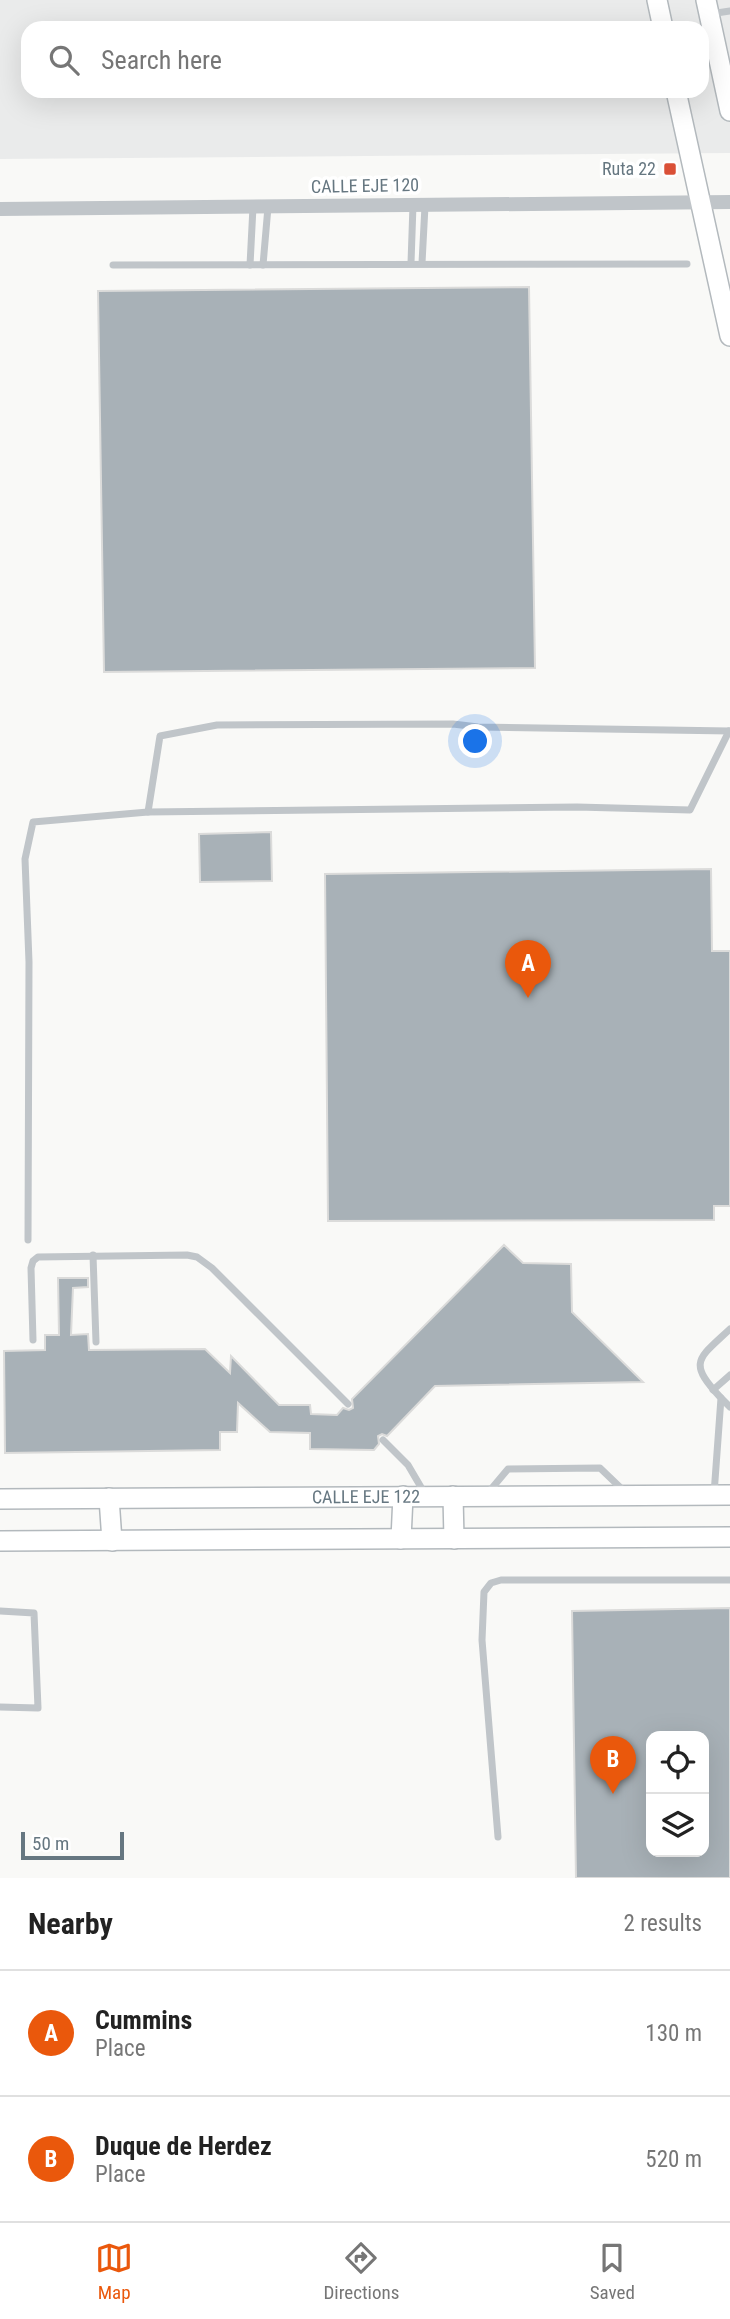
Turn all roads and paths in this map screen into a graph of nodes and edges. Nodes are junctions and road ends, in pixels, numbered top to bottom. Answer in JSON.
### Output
{"nodes":[{"id":1,"x":657,"y":0,"type":"edge"},
{"id":2,"x":708,"y":7,"type":"edge"},
{"id":3,"x":730,"y":11,"type":"edge"},
{"id":4,"x":662,"y":21,"type":"edge"},
{"id":5,"x":678,"y":98,"type":"edge"},
{"id":6,"x":730,"y":111,"type":"edge"},
{"id":7,"x":700,"y":202,"type":"junction"},
{"id":8,"x":730,"y":202,"type":"edge"},
{"id":9,"x":419,"y":205,"type":"junction"},
{"id":10,"x":253,"y":207,"type":"junction"},
{"id":11,"x":268,"y":207,"type":"junction"},
{"id":12,"x":0,"y":209,"type":"edge"},
{"id":13,"x":411,"y":263,"type":"junction"},
{"id":14,"x":422,"y":263,"type":"junction"},
{"id":15,"x":687,"y":264,"type":"dead end"},
{"id":16,"x":113,"y":265,"type":"dead end"},
{"id":17,"x":250,"y":265,"type":"junction"},
{"id":18,"x":263,"y":265,"type":"junction"},
{"id":19,"x":730,"y":336,"type":"edge"},
{"id":20,"x":729,"y":731,"type":"edge"},
{"id":21,"x":148,"y":812,"type":"junction"},
{"id":22,"x":28,"y":1240,"type":"dead end"},
{"id":23,"x":93,"y":1255,"type":"junction"},
{"id":24,"x":730,"y":1329,"type":"edge"},
{"id":25,"x":33,"y":1340,"type":"dead end"},
{"id":26,"x":96,"y":1342,"type":"dead end"},
{"id":27,"x":730,"y":1374,"type":"edge"},
{"id":28,"x":713,"y":1390,"type":"junction"},
{"id":29,"x":721,"y":1398,"type":"junction"},
{"id":30,"x":348,"y":1404,"type":"dead end"},
{"id":31,"x":730,"y":1407,"type":"edge"},
{"id":32,"x":383,"y":1440,"type":"dead end"},
{"id":33,"x":628,"y":1495,"type":"junction"},
{"id":34,"x":722,"y":1495,"type":"edge"},
{"id":35,"x":403,"y":1496,"type":"junction"},
{"id":36,"x":427,"y":1496,"type":"junction"},
{"id":37,"x":453,"y":1496,"type":"junction"},
{"id":38,"x":485,"y":1496,"type":"junction"},
{"id":39,"x":109,"y":1498,"type":"junction"},
{"id":40,"x":0,"y":1499,"type":"edge"},
{"id":41,"x":730,"y":1537,"type":"edge"},
{"id":42,"x":401,"y":1539,"type":"junction"},
{"id":43,"x":454,"y":1539,"type":"junction"},
{"id":44,"x":0,"y":1541,"type":"edge"},
{"id":45,"x":112,"y":1541,"type":"junction"},
{"id":46,"x":730,"y":1580,"type":"edge"},
{"id":47,"x":0,"y":1611,"type":"edge"},
{"id":48,"x":0,"y":1707,"type":"edge"},
{"id":49,"x":498,"y":1837,"type":"dead end"}],
"edges":[{"from":1,"to":4,"type":"main road"},
{"from":2,"to":3,"type":"lane"},
{"from":2,"to":6,"type":"main road"},
{"from":5,"to":7,"type":"main road"},
{"from":7,"to":8,"type":"street","name":"CALLE EJE 120"},
{"from":7,"to":9,"type":"street","name":"CALLE EJE 120"},
{"from":7,"to":19,"type":"main road"},
{"from":9,"to":11,"type":"street","name":"CALLE EJE 120"},
{"from":9,"to":13,"type":"lane"},
{"from":9,"to":14,"type":"lane"},
{"from":10,"to":11,"type":"street","name":"CALLE EJE 120"},
{"from":10,"to":12,"type":"street","name":"CALLE EJE 120"},
{"from":10,"to":17,"type":"lane"},
{"from":11,"to":18,"type":"lane"},
{"from":13,"to":14,"type":"lane"},
{"from":13,"to":18,"type":"lane"},
{"from":14,"to":15,"type":"lane"},
{"from":16,"to":17,"type":"lane"},
{"from":17,"to":18,"type":"lane"},
{"from":20,"to":21,"type":"lane"},
{"from":20,"to":21,"type":"lane"},
{"from":21,"to":22,"type":"lane"},
{"from":23,"to":25,"type":"lane"},
{"from":23,"to":26,"type":"lane"},
{"from":23,"to":30,"type":"lane"},
{"from":24,"to":28,"type":"lane"},
{"from":27,"to":28,"type":"lane"},
{"from":28,"to":29,"type":"lane"},
{"from":29,"to":31,"type":"lane"},
{"from":29,"to":34,"type":"lane"},
{"from":32,"to":36,"type":"lane"},
{"from":33,"to":34,"type":"main road","name":"CALLE EJE 122"},
{"from":33,"to":38,"type":"main road","name":"CALLE EJE 122"},
{"from":33,"to":38,"type":"lane"},
{"from":35,"to":36,"type":"main road","name":"CALLE EJE 122"},
{"from":35,"to":39,"type":"main road","name":"CALLE EJE 122"},
{"from":35,"to":42,"type":"main road"},
{"from":36,"to":37,"type":"main road","name":"CALLE EJE 122"},
{"from":37,"to":38,"type":"main road","name":"CALLE EJE 122"},
{"from":37,"to":43,"type":"main road"},
{"from":39,"to":40,"type":"main road","name":"CALLE EJE 122"},
{"from":39,"to":45,"type":"main road"},
{"from":41,"to":43,"type":"main road"},
{"from":42,"to":43,"type":"main road"},
{"from":42,"to":45,"type":"main road"},
{"from":44,"to":45,"type":"main road"},
{"from":46,"to":49,"type":"lane"},
{"from":47,"to":48,"type":"lane"}]}
